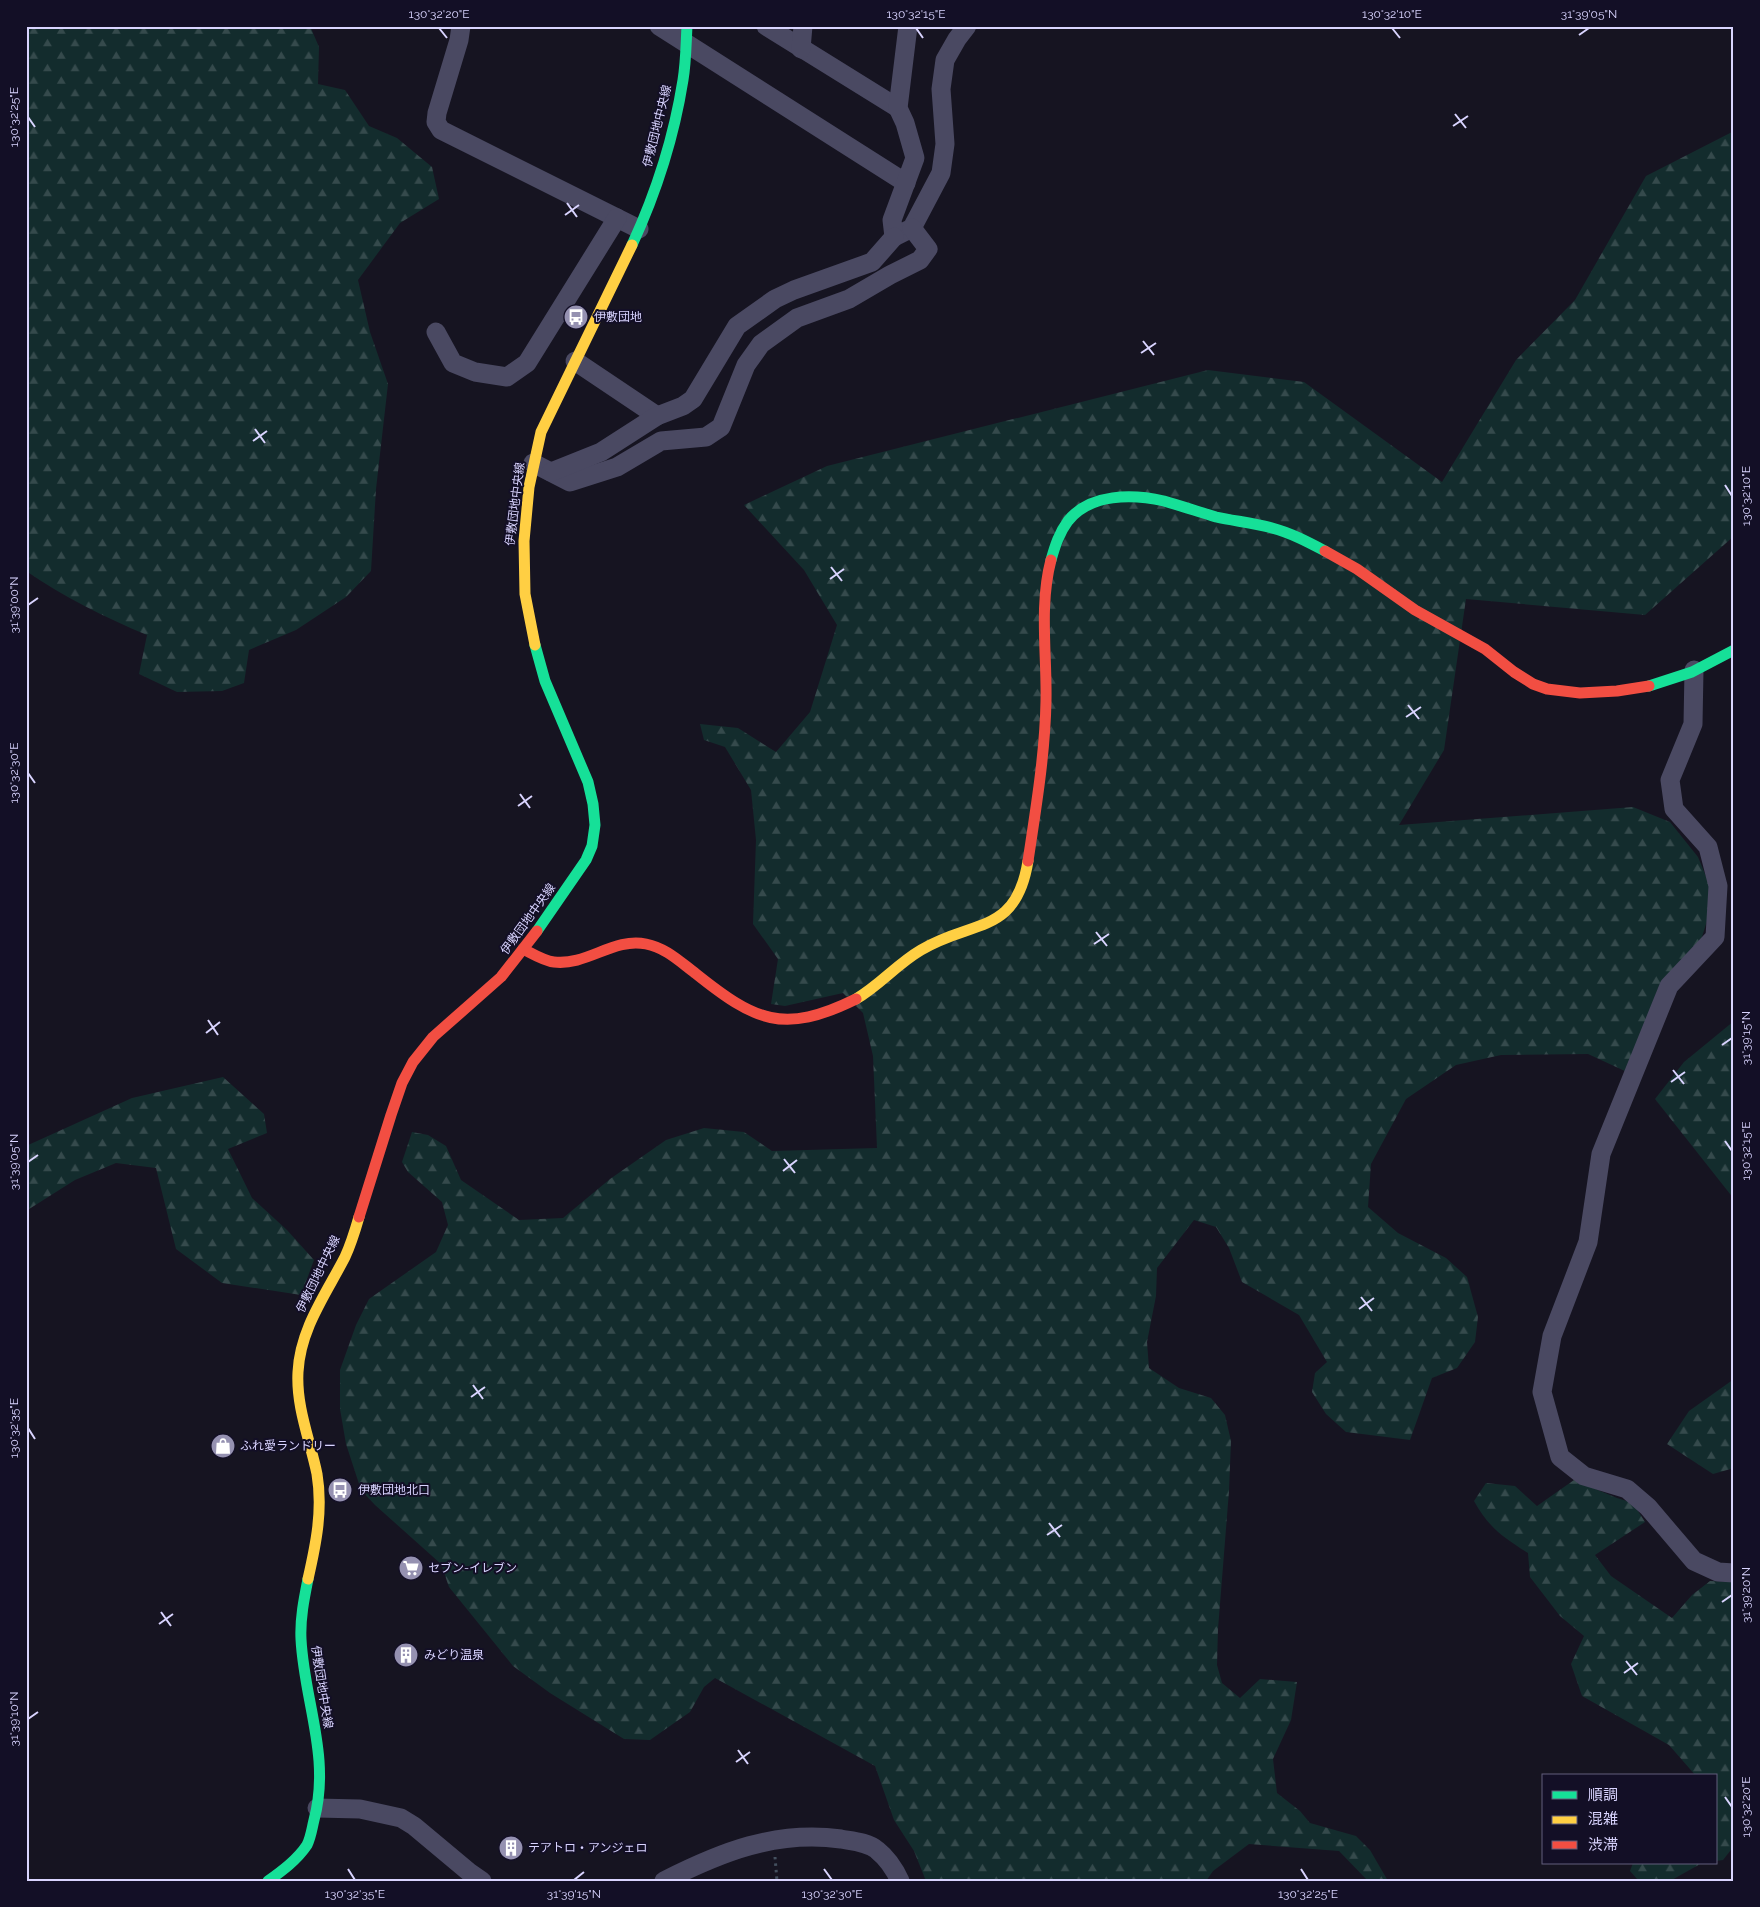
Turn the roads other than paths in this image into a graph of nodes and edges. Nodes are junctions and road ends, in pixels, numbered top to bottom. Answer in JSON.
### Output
{"nodes":[{"id":1,"x":461,"y":26,"type":"edge"},
{"id":2,"x":660,"y":26,"type":"edge"},
{"id":3,"x":766,"y":26,"type":"edge"},
{"id":4,"x":803,"y":26,"type":"edge"},
{"id":5,"x":908,"y":26,"type":"edge"},
{"id":6,"x":967,"y":26,"type":"edge"},
{"id":7,"x":687,"y":35,"type":"edge"},
{"id":8,"x":801,"y":49,"type":"junction"},
{"id":9,"x":898,"y":108,"type":"junction"},
{"id":10,"x":906,"y":183,"type":"junction"},
{"id":11,"x":616,"y":218,"type":"junction"},
{"id":12,"x":638,"y":228,"type":"junction"},
{"id":13,"x":912,"y":228,"type":"junction"},
{"id":14,"x":894,"y":237,"type":"junction"},
{"id":15,"x":436,"y":332,"type":"dead end"},
{"id":16,"x":575,"y":361,"type":"junction"},
{"id":17,"x":657,"y":416,"type":"junction"},
{"id":18,"x":533,"y":463,"type":"junction"},
{"id":19,"x":551,"y":472,"type":"junction"},
{"id":20,"x":1734,"y":650,"type":"edge"},
{"id":21,"x":1694,"y":670,"type":"junction"},
{"id":22,"x":523,"y":949,"type":"junction"},
{"id":23,"x":1734,"y":1573,"type":"edge"},
{"id":24,"x":317,"y":1808,"type":"junction"},
{"id":25,"x":276,"y":1878,"type":"edge"},
{"id":26,"x":482,"y":1881,"type":"edge"},
{"id":27,"x":664,"y":1881,"type":"edge"},
{"id":28,"x":900,"y":1881,"type":"edge"}],
"edges":[{"from":1,"to":11,"type":"street"},
{"from":2,"to":7,"type":"street"},
{"from":3,"to":8,"type":"street"},
{"from":4,"to":8,"type":"street"},
{"from":5,"to":9,"type":"street"},
{"from":6,"to":13,"type":"street"},
{"from":7,"to":10,"type":"street"},
{"from":7,"to":12,"type":"street","name":"伊敷団地中央線"},
{"from":8,"to":9,"type":"street"},
{"from":9,"to":10,"type":"street"},
{"from":10,"to":14,"type":"street"},
{"from":11,"to":12,"type":"street"},
{"from":11,"to":15,"type":"street"},
{"from":12,"to":16,"type":"street","name":"伊敷団地中央線"},
{"from":13,"to":14,"type":"street"},
{"from":13,"to":19,"type":"street"},
{"from":14,"to":17,"type":"street"},
{"from":16,"to":17,"type":"street"},
{"from":16,"to":18,"type":"street","name":"伊敷団地中央線"},
{"from":17,"to":19,"type":"street"},
{"from":18,"to":19,"type":"street"},
{"from":18,"to":22,"type":"street","name":"伊敷団地中央線"},
{"from":20,"to":21,"type":"street"},
{"from":21,"to":22,"type":"street"},
{"from":21,"to":23,"type":"street"},
{"from":22,"to":24,"type":"street","name":"伊敷団地中央線"},
{"from":24,"to":25,"type":"street","name":"伊敷団地中央線"},
{"from":24,"to":26,"type":"street"},
{"from":27,"to":28,"type":"street"}]}
